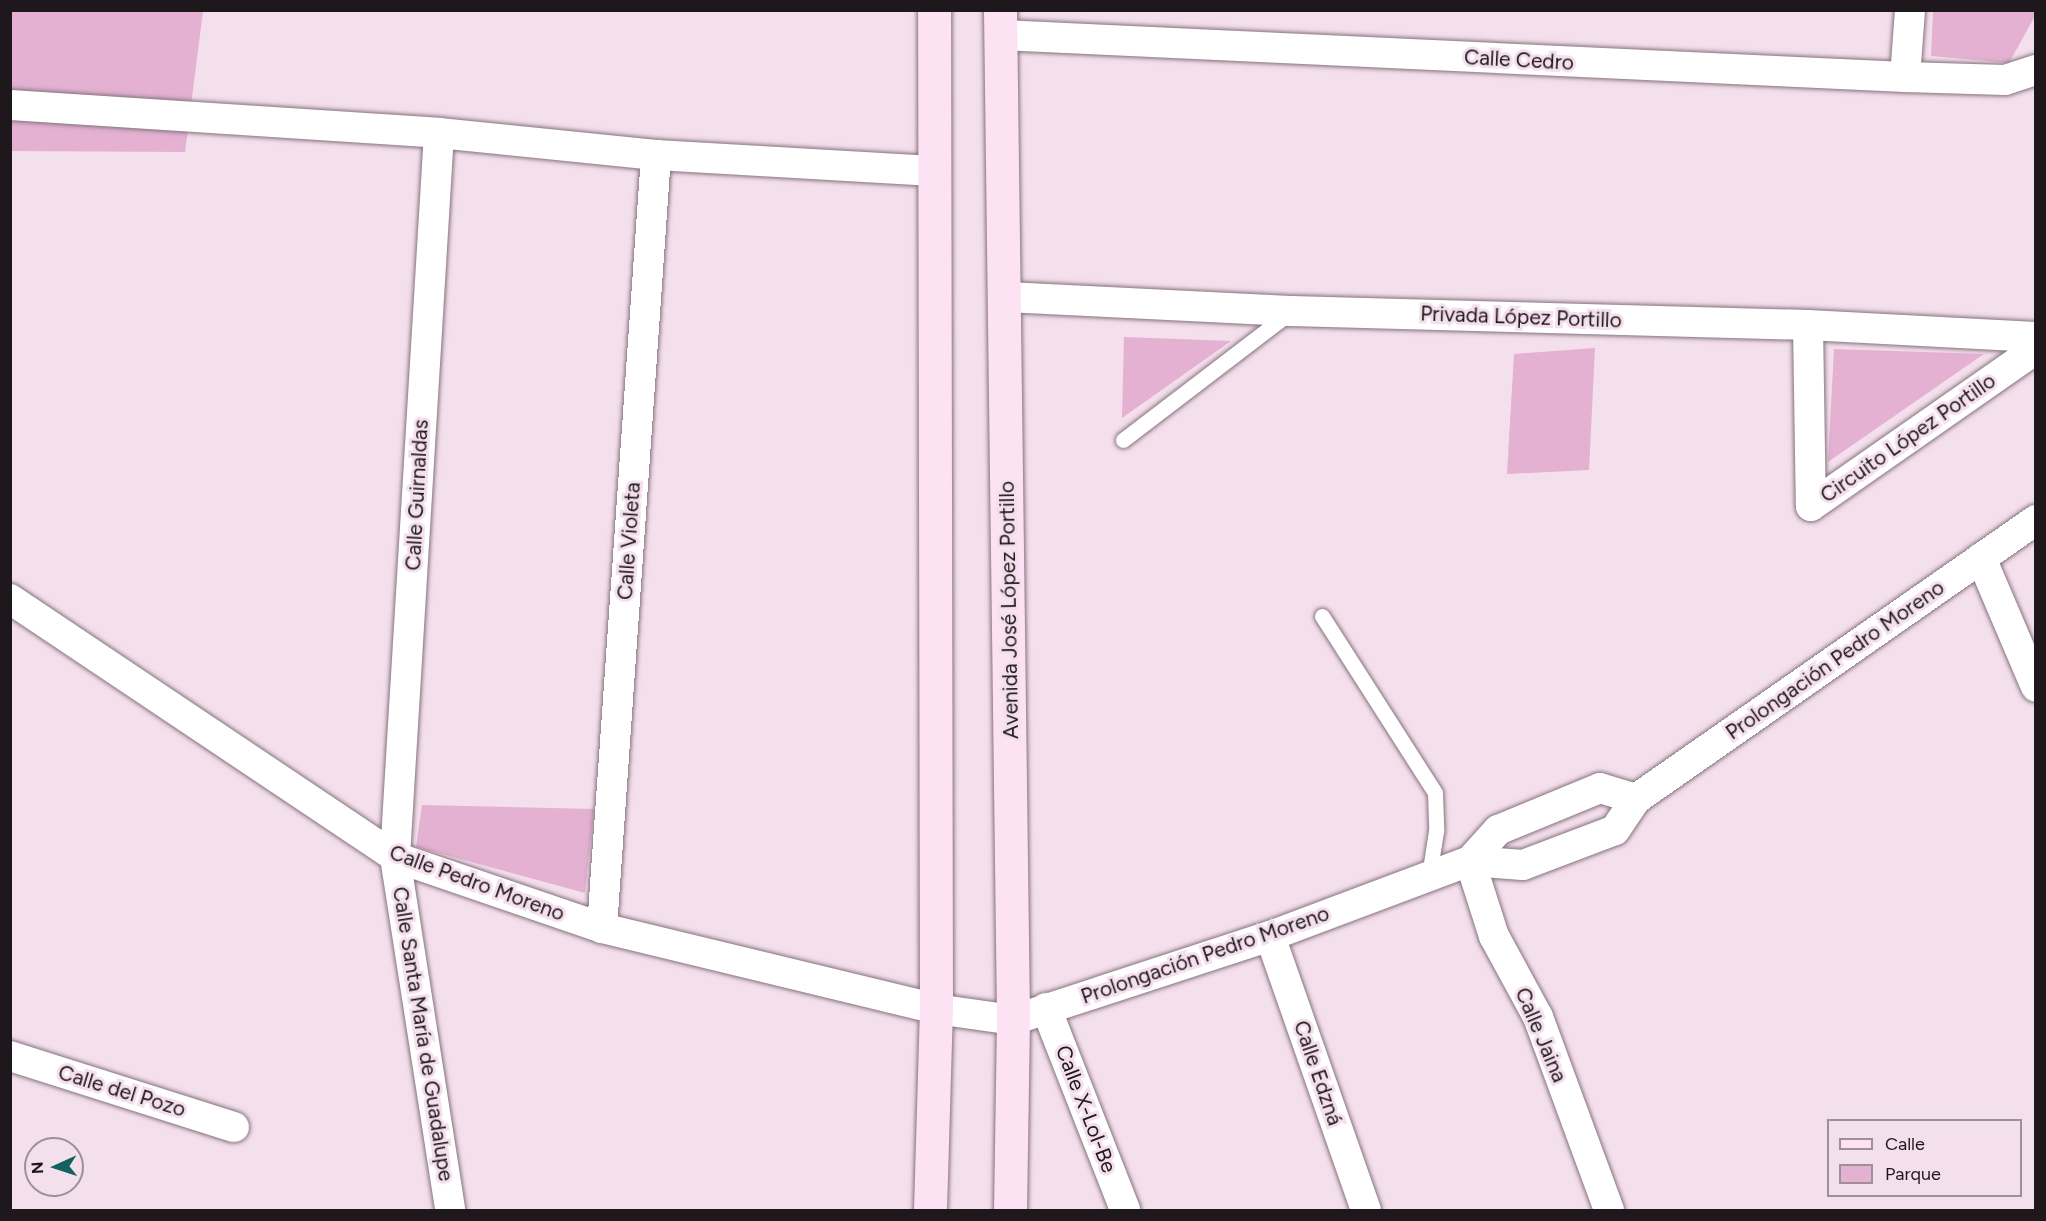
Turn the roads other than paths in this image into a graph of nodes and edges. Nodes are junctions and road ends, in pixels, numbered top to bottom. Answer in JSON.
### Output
{"nodes":[{"id":1,"x":934,"y":10,"type":"edge"},
{"id":2,"x":1910,"y":10,"type":"edge"},
{"id":3,"x":1000,"y":23,"type":"edge"},
{"id":4,"x":2036,"y":70,"type":"edge"},
{"id":5,"x":1905,"y":77,"type":"junction"},
{"id":6,"x":10,"y":105,"type":"edge"},
{"id":7,"x":439,"y":133,"type":"junction"},
{"id":8,"x":656,"y":155,"type":"junction"},
{"id":9,"x":934,"y":171,"type":"junction"},
{"id":10,"x":1006,"y":297,"type":"junction"},
{"id":11,"x":1292,"y":311,"type":"junction"},
{"id":12,"x":1808,"y":325,"type":"junction"},
{"id":13,"x":2036,"y":337,"type":"edge"},
{"id":14,"x":2036,"y":349,"type":"edge"},
{"id":15,"x":1123,"y":440,"type":"dead end"},
{"id":16,"x":2036,"y":520,"type":"edge"},
{"id":17,"x":1981,"y":558,"type":"junction"},
{"id":18,"x":10,"y":599,"type":"edge"},
{"id":19,"x":1322,"y":616,"type":"dead end"},
{"id":20,"x":2036,"y":687,"type":"edge"},
{"id":21,"x":1636,"y":799,"type":"junction"},
{"id":22,"x":395,"y":857,"type":"junction"},
{"id":23,"x":1470,"y":861,"type":"junction"},
{"id":24,"x":1429,"y":876,"type":"junction"},
{"id":25,"x":602,"y":928,"type":"junction"},
{"id":26,"x":1270,"y":936,"type":"junction"},
{"id":27,"x":1046,"y":1008,"type":"junction"},
{"id":28,"x":936,"y":1010,"type":"junction"},
{"id":29,"x":1013,"y":1020,"type":"junction"},
{"id":30,"x":10,"y":1056,"type":"edge"},
{"id":31,"x":234,"y":1127,"type":"dead end"},
{"id":32,"x":450,"y":1210,"type":"edge"},
{"id":33,"x":930,"y":1210,"type":"edge"},
{"id":34,"x":1010,"y":1210,"type":"edge"},
{"id":35,"x":1125,"y":1210,"type":"edge"},
{"id":36,"x":1366,"y":1210,"type":"edge"},
{"id":37,"x":1609,"y":1210,"type":"edge"}],
"edges":[{"from":1,"to":9,"type":"main road"},
{"from":2,"to":5,"type":"street"},
{"from":3,"to":5,"type":"street","name":"Calle Cedro"},
{"from":3,"to":10,"type":"main road","name":"Avenida José López Portillo"},
{"from":4,"to":5,"type":"street","name":"Calle Cedro"},
{"from":6,"to":7,"type":"street"},
{"from":7,"to":8,"type":"street"},
{"from":7,"to":22,"type":"street","name":"Calle Guirnaldas"},
{"from":8,"to":9,"type":"street"},
{"from":8,"to":25,"type":"street","name":"Calle Violeta"},
{"from":9,"to":28,"type":"main road"},
{"from":10,"to":11,"type":"street","name":"Privada López Portillo"},
{"from":10,"to":29,"type":"main road","name":"Avenida José López Portillo"},
{"from":11,"to":12,"type":"street","name":"Privada López Portillo"},
{"from":11,"to":15,"type":"lane"},
{"from":12,"to":13,"type":"street","name":"Privada López Portillo"},
{"from":12,"to":14,"type":"street","name":"Circuito López Portillo"},
{"from":16,"to":17,"type":"street","name":"Prolongación Pedro Moreno"},
{"from":17,"to":20,"type":"street"},
{"from":17,"to":21,"type":"street","name":"Prolongación Pedro Moreno"},
{"from":18,"to":22,"type":"street","name":"Calle Pedro Moreno"},
{"from":19,"to":24,"type":"lane"},
{"from":21,"to":23,"type":"street","name":"Prolongación Pedro Moreno"},
{"from":21,"to":23,"type":"street","name":"Prolongación Pedro Moreno"},
{"from":22,"to":25,"type":"street","name":"Calle Pedro Moreno"},
{"from":22,"to":32,"type":"street","name":"Calle Santa María de Guadalupe"},
{"from":23,"to":24,"type":"street","name":"Prolongación Pedro Moreno"},
{"from":23,"to":37,"type":"street","name":"Calle Jaina"},
{"from":24,"to":26,"type":"street","name":"Prolongación Pedro Moreno"},
{"from":25,"to":28,"type":"street","name":"Calle Pedro Moreno"},
{"from":26,"to":27,"type":"street","name":"Prolongación Pedro Moreno"},
{"from":26,"to":36,"type":"street","name":"Calle Edzná"},
{"from":27,"to":29,"type":"street","name":"Prolongación Pedro Moreno"},
{"from":27,"to":35,"type":"street","name":"Calle X-Lol-Be"},
{"from":28,"to":29,"type":"street","name":"Prolongación Pedro Moreno"},
{"from":28,"to":33,"type":"main road"},
{"from":29,"to":34,"type":"main road","name":"Avenida José López Portillo"},
{"from":30,"to":31,"type":"street","name":"Calle del Pozo"}]}
